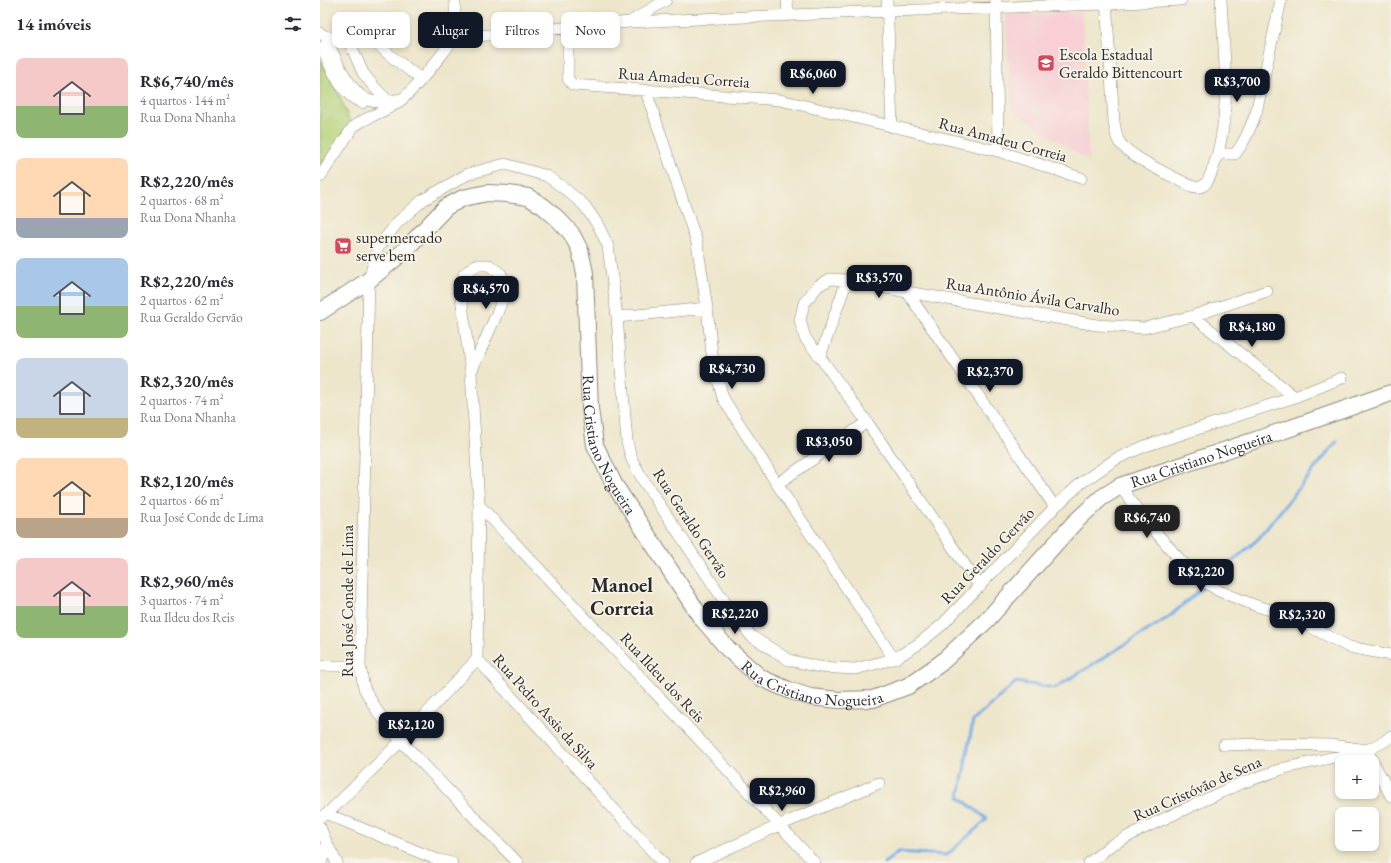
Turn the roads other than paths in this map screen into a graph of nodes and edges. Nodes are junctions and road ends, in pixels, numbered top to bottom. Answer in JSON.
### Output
{"nodes":[{"id":1,"x":455,"y":0,"type":"edge"},
{"id":2,"x":666,"y":0,"type":"edge"},
{"id":3,"x":787,"y":0,"type":"edge"},
{"id":4,"x":1181,"y":0,"type":"edge"},
{"id":5,"x":1221,"y":0,"type":"edge"},
{"id":6,"x":1281,"y":0,"type":"edge"},
{"id":7,"x":1106,"y":2,"type":"edge"},
{"id":8,"x":996,"y":4,"type":"edge"},
{"id":9,"x":887,"y":6,"type":"edge"},
{"id":10,"x":455,"y":12,"type":"edge"},
{"id":11,"x":788,"y":16,"type":"junction"},
{"id":12,"x":630,"y":22,"type":"junction"},
{"id":13,"x":620,"y":23,"type":"edge"},
{"id":14,"x":561,"y":29,"type":"edge"},
{"id":15,"x":322,"y":35,"type":"edge"},
{"id":16,"x":483,"y":36,"type":"edge"},
{"id":17,"x":332,"y":37,"type":"edge"},
{"id":18,"x":320,"y":47,"type":"edge"},
{"id":19,"x":352,"y":48,"type":"edge"},
{"id":20,"x":382,"y":48,"type":"edge"},
{"id":21,"x":447,"y":48,"type":"edge"},
{"id":22,"x":568,"y":48,"type":"edge"},
{"id":23,"x":421,"y":79,"type":"junction"},
{"id":24,"x":646,"y":91,"type":"junction"},
{"id":25,"x":388,"y":105,"type":"junction"},
{"id":26,"x":892,"y":127,"type":"junction"},
{"id":27,"x":998,"y":151,"type":"junction"},
{"id":28,"x":1219,"y":154,"type":"junction"},
{"id":29,"x":320,"y":177,"type":"edge"},
{"id":30,"x":1081,"y":178,"type":"dead end"},
{"id":31,"x":370,"y":280,"type":"junction"},
{"id":32,"x":847,"y":280,"type":"junction"},
{"id":33,"x":1267,"y":291,"type":"dead end"},
{"id":34,"x":906,"y":292,"type":"junction"},
{"id":35,"x":707,"y":308,"type":"junction"},
{"id":36,"x":320,"y":312,"type":"edge"},
{"id":37,"x":1193,"y":316,"type":"junction"},
{"id":38,"x":617,"y":317,"type":"junction"},
{"id":39,"x":820,"y":357,"type":"junction"},
{"id":40,"x":470,"y":372,"type":"junction"},
{"id":41,"x":1342,"y":378,"type":"dead end"},
{"id":42,"x":1391,"y":393,"type":"edge"},
{"id":43,"x":1295,"y":398,"type":"junction"},
{"id":44,"x":867,"y":422,"type":"junction"},
{"id":45,"x":777,"y":484,"type":"junction"},
{"id":46,"x":1120,"y":486,"type":"junction"},
{"id":47,"x":479,"y":505,"type":"junction"},
{"id":48,"x":1055,"y":507,"type":"junction"},
{"id":49,"x":980,"y":586,"type":"junction"},
{"id":50,"x":1391,"y":655,"type":"edge"},
{"id":51,"x":477,"y":659,"type":"junction"},
{"id":52,"x":894,"y":659,"type":"junction"},
{"id":53,"x":320,"y":666,"type":"edge"},
{"id":54,"x":360,"y":666,"type":"junction"},
{"id":55,"x":1391,"y":736,"type":"edge"},
{"id":56,"x":400,"y":740,"type":"junction"},
{"id":57,"x":1224,"y":745,"type":"dead end"},
{"id":58,"x":1367,"y":750,"type":"junction"},
{"id":59,"x":879,"y":783,"type":"dead end"},
{"id":60,"x":1391,"y":796,"type":"edge"},
{"id":61,"x":324,"y":816,"type":"edge"},
{"id":62,"x":780,"y":825,"type":"junction"},
{"id":63,"x":320,"y":827,"type":"edge"},
{"id":64,"x":327,"y":844,"type":"junction"},
{"id":65,"x":437,"y":861,"type":"edge"},
{"id":66,"x":320,"y":863,"type":"edge"},
{"id":67,"x":338,"y":863,"type":"edge"},
{"id":68,"x":452,"y":863,"type":"edge"},
{"id":69,"x":518,"y":863,"type":"edge"},
{"id":70,"x":663,"y":863,"type":"edge"},
{"id":71,"x":696,"y":863,"type":"edge"},
{"id":72,"x":815,"y":863,"type":"edge"},
{"id":73,"x":1089,"y":863,"type":"edge"}],
"edges":[{"from":1,"to":10,"type":"street"},
{"from":2,"to":12,"type":"street"},
{"from":3,"to":11,"type":"street"},
{"from":4,"to":7,"type":"street"},
{"from":5,"to":28,"type":"street"},
{"from":6,"to":28,"type":"street"},
{"from":7,"to":8,"type":"street"},
{"from":7,"to":28,"type":"street"},
{"from":8,"to":9,"type":"street"},
{"from":8,"to":27,"type":"street"},
{"from":9,"to":11,"type":"street"},
{"from":9,"to":26,"type":"street"},
{"from":11,"to":12,"type":"street"},
{"from":12,"to":13,"type":"street"},
{"from":14,"to":16,"type":"street"},
{"from":15,"to":17,"type":"street"},
{"from":15,"to":25,"type":"street"},
{"from":18,"to":25,"type":"street"},
{"from":19,"to":25,"type":"street"},
{"from":20,"to":23,"type":"street"},
{"from":21,"to":23,"type":"street"},
{"from":22,"to":24,"type":"street","name":"Rua Amadeu Correia"},
{"from":23,"to":25,"type":"street"},
{"from":24,"to":26,"type":"street","name":"Rua Amadeu Correia"},
{"from":24,"to":35,"type":"street"},
{"from":25,"to":29,"type":"street"},
{"from":26,"to":27,"type":"street","name":"Rua Amadeu Correia"},
{"from":27,"to":30,"type":"street","name":"Rua Amadeu Correia"},
{"from":31,"to":36,"type":"highway","name":"Rua Cristiano Nogueira"},
{"from":31,"to":38,"type":"street","name":"Rua Geraldo Gervão"},
{"from":31,"to":46,"type":"highway","name":"Rua Cristiano Nogueira"},
{"from":31,"to":54,"type":"street","name":"Rua José Conde de Lima"},
{"from":32,"to":34,"type":"street","name":"Rua Antônio Ávila Carvalho"},
{"from":32,"to":39,"type":"street"},
{"from":32,"to":39,"type":"street","name":"Rua Antônio Ávila Carvalho"},
{"from":33,"to":37,"type":"street","name":"Rua Antônio Ávila Carvalho"},
{"from":34,"to":37,"type":"street","name":"Rua Antônio Ávila Carvalho"},
{"from":34,"to":48,"type":"street"},
{"from":35,"to":38,"type":"street"},
{"from":35,"to":45,"type":"street"},
{"from":37,"to":43,"type":"street"},
{"from":38,"to":52,"type":"street","name":"Rua Geraldo Gervão"},
{"from":39,"to":44,"type":"street","name":"Rua Antônio Ávila Carvalho"},
{"from":40,"to":40,"type":"street"},
{"from":40,"to":47,"type":"street"},
{"from":41,"to":43,"type":"street","name":"Rua Geraldo Gervão"},
{"from":42,"to":46,"type":"highway","name":"Rua Cristiano Nogueira"},
{"from":43,"to":48,"type":"street","name":"Rua Geraldo Gervão"},
{"from":44,"to":45,"type":"street"},
{"from":44,"to":49,"type":"street","name":"Rua Antônio Ávila Carvalho"},
{"from":45,"to":52,"type":"street"},
{"from":46,"to":50,"type":"street"},
{"from":47,"to":51,"type":"street","name":"Rua Pedro Assis da Silva"},
{"from":47,"to":62,"type":"street","name":"Rua Ildeu dos Reis"},
{"from":48,"to":49,"type":"street","name":"Rua Geraldo Gervão"},
{"from":49,"to":52,"type":"street","name":"Rua Geraldo Gervão"},
{"from":51,"to":56,"type":"street"},
{"from":51,"to":70,"type":"street","name":"Rua Pedro Assis da Silva"},
{"from":53,"to":54,"type":"street"},
{"from":54,"to":56,"type":"street","name":"Rua José Conde de Lima"},
{"from":55,"to":58,"type":"street","name":"Rua Cristóvão de Sena"},
{"from":56,"to":61,"type":"street"},
{"from":56,"to":69,"type":"street","name":"Rua José Conde de Lima"},
{"from":57,"to":58,"type":"street"},
{"from":58,"to":60,"type":"street"},
{"from":58,"to":73,"type":"street","name":"Rua Cristóvão de Sena"},
{"from":59,"to":62,"type":"street"},
{"from":61,"to":65,"type":"street"},
{"from":62,"to":71,"type":"street"},
{"from":62,"to":72,"type":"street","name":"Rua Ildeu dos Reis"},
{"from":63,"to":64,"type":"street"},
{"from":64,"to":66,"type":"street"},
{"from":64,"to":67,"type":"street"},
{"from":65,"to":68,"type":"street"}]}
